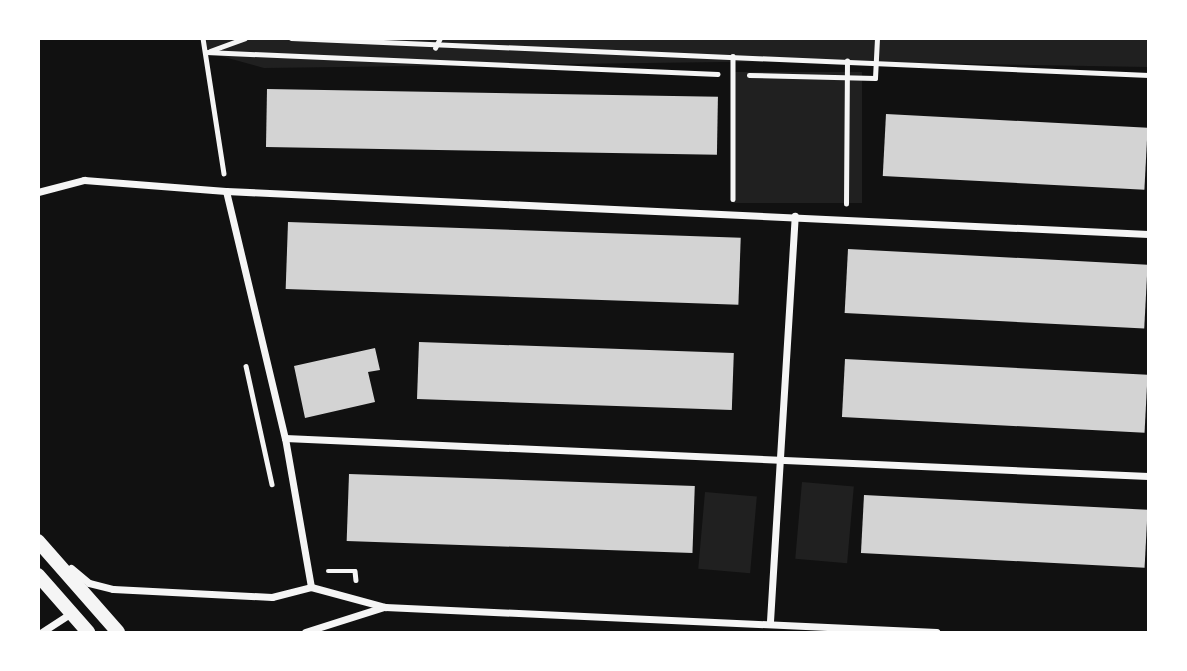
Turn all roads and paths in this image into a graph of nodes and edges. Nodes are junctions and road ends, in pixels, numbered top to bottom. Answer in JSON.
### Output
{"nodes":[{"id":1,"x":203,"y":38,"type":"edge"},
{"id":2,"x":245,"y":38,"type":"edge"},
{"id":3,"x":290,"y":38,"type":"edge"},
{"id":4,"x":440,"y":38,"type":"edge"},
{"id":5,"x":877,"y":38,"type":"edge"},
{"id":6,"x":435,"y":48,"type":"junction"},
{"id":7,"x":206,"y":52,"type":"junction"},
{"id":8,"x":733,"y":56,"type":"junction"},
{"id":9,"x":847,"y":61,"type":"junction"},
{"id":10,"x":876,"y":62,"type":"junction"},
{"id":11,"x":718,"y":74,"type":"dead end"},
{"id":12,"x":749,"y":75,"type":"dead end"},
{"id":13,"x":1149,"y":75,"type":"edge"},
{"id":14,"x":847,"y":78,"type":"junction"},
{"id":15,"x":226,"y":191,"type":"junction"},
{"id":16,"x":38,"y":192,"type":"edge"},
{"id":17,"x":733,"y":214,"type":"junction"},
{"id":18,"x":795,"y":216,"type":"junction"},
{"id":19,"x":846,"y":219,"type":"junction"},
{"id":20,"x":1149,"y":234,"type":"edge"},
{"id":21,"x":285,"y":439,"type":"junction"},
{"id":22,"x":785,"y":458,"type":"junction"},
{"id":23,"x":1149,"y":476,"type":"edge"},
{"id":24,"x":38,"y":531,"type":"edge"},
{"id":25,"x":38,"y":541,"type":"edge"},
{"id":26,"x":38,"y":575,"type":"edge"},
{"id":27,"x":311,"y":587,"type":"junction"},
{"id":28,"x":385,"y":607,"type":"junction"},
{"id":29,"x":70,"y":614,"type":"junction"},
{"id":30,"x":770,"y":621,"type":"junction"},
{"id":31,"x":42,"y":632,"type":"edge"},
{"id":32,"x":88,"y":632,"type":"edge"},
{"id":33,"x":118,"y":632,"type":"edge"},
{"id":34,"x":305,"y":632,"type":"edge"},
{"id":35,"x":936,"y":632,"type":"edge"}],
"edges":[{"from":1,"to":7,"type":"path"},
{"from":2,"to":7,"type":"path"},
{"from":3,"to":6,"type":"path"},
{"from":4,"to":6,"type":"path"},
{"from":5,"to":10,"type":"path"},
{"from":6,"to":8,"type":"path"},
{"from":7,"to":11,"type":"path"},
{"from":7,"to":15,"type":"path"},
{"from":8,"to":9,"type":"path"},
{"from":8,"to":17,"type":"path"},
{"from":9,"to":10,"type":"path"},
{"from":9,"to":14,"type":"path"},
{"from":10,"to":13,"type":"path"},
{"from":10,"to":14,"type":"path"},
{"from":12,"to":14,"type":"path"},
{"from":14,"to":19,"type":"path"},
{"from":15,"to":16,"type":"street"},
{"from":15,"to":17,"type":"street"},
{"from":15,"to":21,"type":"street"},
{"from":17,"to":18,"type":"street"},
{"from":18,"to":19,"type":"street"},
{"from":18,"to":22,"type":"street"},
{"from":19,"to":20,"type":"street"},
{"from":21,"to":22,"type":"street"},
{"from":21,"to":27,"type":"street"},
{"from":22,"to":23,"type":"street"},
{"from":22,"to":30,"type":"street"},
{"from":24,"to":27,"type":"street"},
{"from":25,"to":33,"type":"main road"},
{"from":26,"to":29,"type":"main road"},
{"from":27,"to":28,"type":"street"},
{"from":28,"to":30,"type":"street"},
{"from":28,"to":34,"type":"street"},
{"from":29,"to":31,"type":"street"},
{"from":29,"to":32,"type":"main road"},
{"from":30,"to":35,"type":"street"}]}
